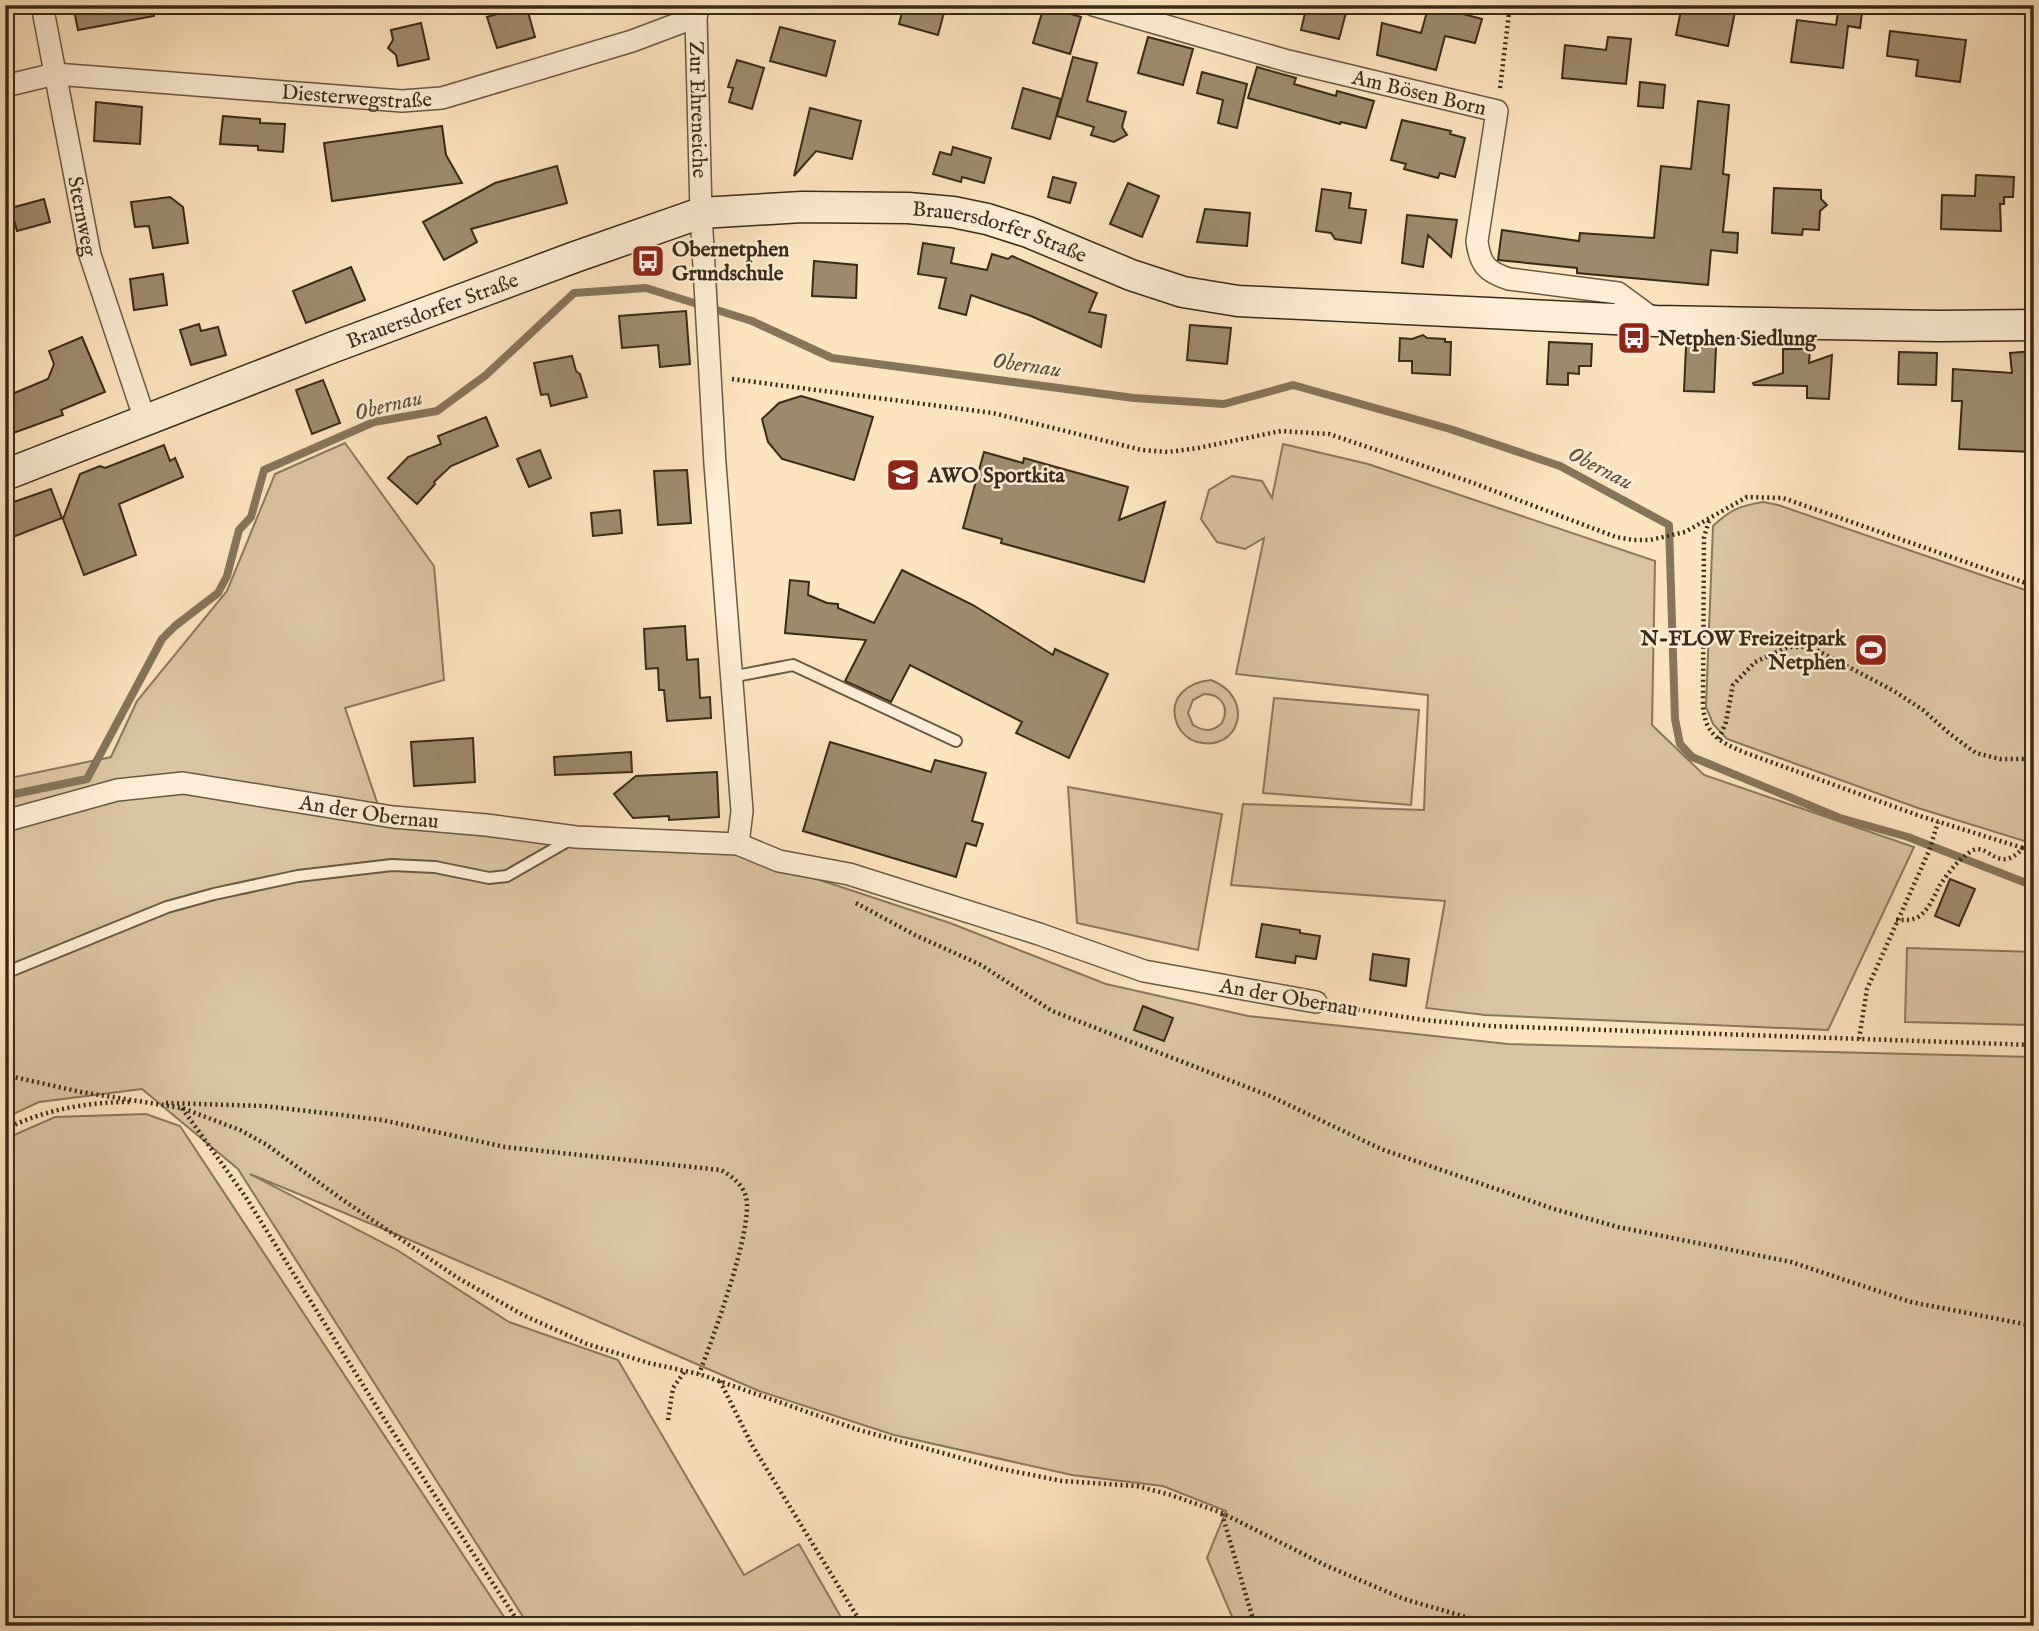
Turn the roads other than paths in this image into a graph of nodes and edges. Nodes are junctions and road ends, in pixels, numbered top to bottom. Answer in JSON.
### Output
{"nodes":[{"id":1,"x":42,"y":5,"type":"edge"},
{"id":2,"x":1093,"y":5,"type":"edge"},
{"id":3,"x":697,"y":11,"type":"edge"},
{"id":4,"x":55,"y":74,"type":"junction"},
{"id":5,"x":5,"y":86,"type":"edge"},
{"id":6,"x":701,"y":213,"type":"junction"},
{"id":7,"x":1656,"y":321,"type":"junction"},
{"id":8,"x":2034,"y":325,"type":"edge"},
{"id":9,"x":145,"y":420,"type":"junction"},
{"id":10,"x":5,"y":475,"type":"edge"},
{"id":11,"x":731,"y":677,"type":"junction"},
{"id":12,"x":956,"y":741,"type":"dead end"},
{"id":13,"x":5,"y":821,"type":"edge"},
{"id":14,"x":576,"y":837,"type":"junction"},
{"id":15,"x":738,"y":844,"type":"junction"},
{"id":16,"x":5,"y":973,"type":"edge"},
{"id":17,"x":1316,"y":1002,"type":"road end"}],
"edges":[{"from":1,"to":4,"type":"street","name":"Sternweg"},
{"from":2,"to":7,"type":"street","name":"Am Bösen Born"},
{"from":3,"to":4,"type":"street","name":"Diesterwegstraße"},
{"from":3,"to":6,"type":"street","name":"Zur Ehreneiche"},
{"from":4,"to":5,"type":"street","name":"Diesterwegstraße"},
{"from":4,"to":9,"type":"street","name":"Sternweg"},
{"from":6,"to":7,"type":"street","name":"Brauersdorfer Straße"},
{"from":6,"to":9,"type":"street","name":"Brauersdorfer Straße"},
{"from":6,"to":11,"type":"street"},
{"from":7,"to":8,"type":"street","name":"Brauersdorfer Straße"},
{"from":9,"to":10,"type":"street","name":"Brauersdorfer Straße"},
{"from":11,"to":12,"type":"lane"},
{"from":11,"to":15,"type":"street"},
{"from":13,"to":14,"type":"street","name":"An der Obernau"},
{"from":14,"to":15,"type":"street","name":"An der Obernau"},
{"from":14,"to":16,"type":"lane"},
{"from":15,"to":17,"type":"street","name":"An der Obernau"}]}
